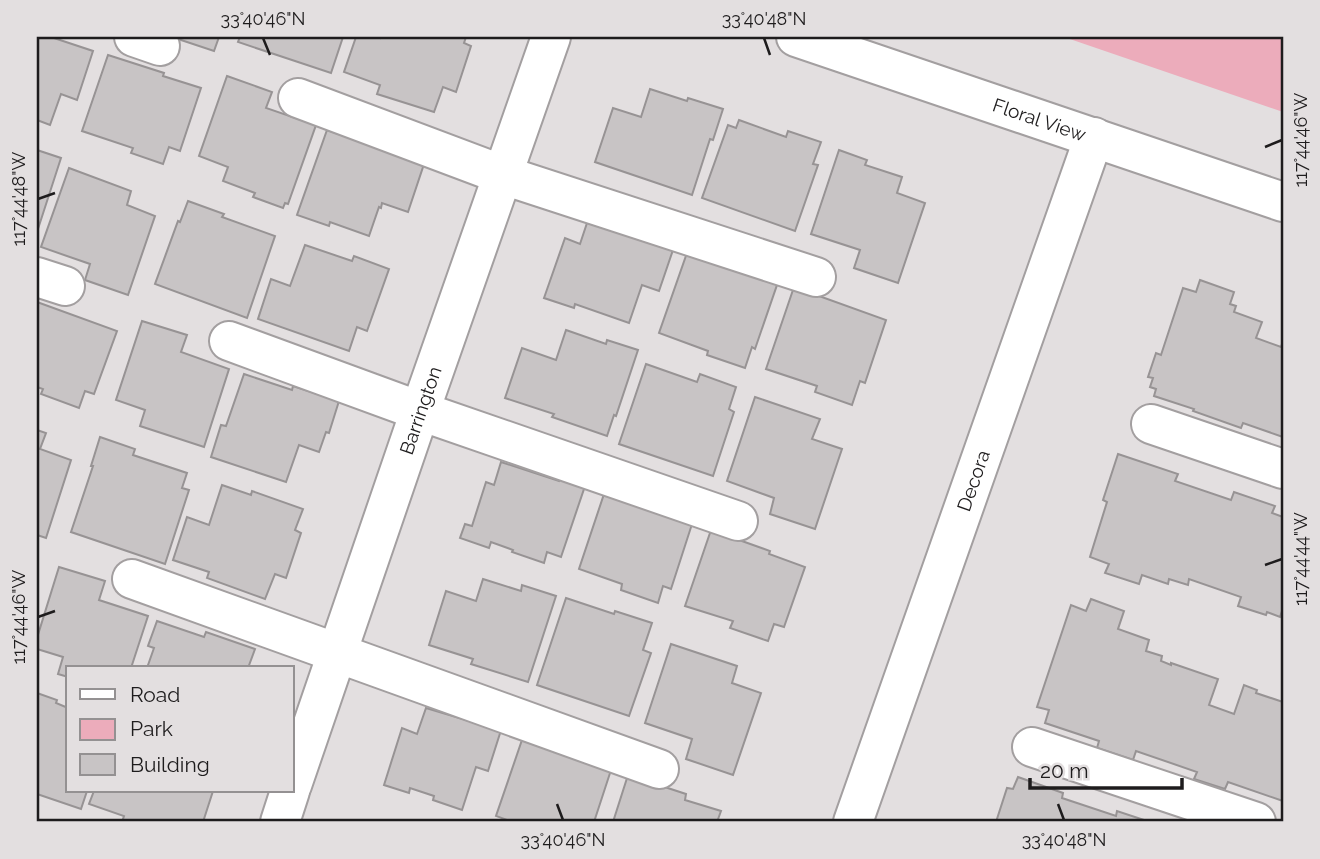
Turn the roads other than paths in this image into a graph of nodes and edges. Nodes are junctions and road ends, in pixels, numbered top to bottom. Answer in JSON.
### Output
{"nodes":[{"id":1,"x":551,"y":37,"type":"edge"},
{"id":2,"x":796,"y":37,"type":"edge"},
{"id":3,"x":298,"y":98,"type":"dead end"},
{"id":4,"x":1094,"y":137,"type":"junction"},
{"id":5,"x":503,"y":175,"type":"junction"},
{"id":6,"x":1283,"y":202,"type":"edge"},
{"id":7,"x":816,"y":277,"type":"dead end"},
{"id":8,"x":229,"y":341,"type":"dead end"},
{"id":9,"x":420,"y":411,"type":"junction"},
{"id":10,"x":1151,"y":424,"type":"dead end"},
{"id":11,"x":1283,"y":469,"type":"edge"},
{"id":12,"x":738,"y":521,"type":"dead end"},
{"id":13,"x":132,"y":579,"type":"dead end"},
{"id":14,"x":337,"y":652,"type":"junction"},
{"id":15,"x":1032,"y":747,"type":"dead end"},
{"id":16,"x":659,"y":769,"type":"dead end"},
{"id":17,"x":294,"y":779,"type":"edge"},
{"id":18,"x":290,"y":792,"type":"edge"},
{"id":19,"x":280,"y":822,"type":"edge"},
{"id":20,"x":853,"y":822,"type":"edge"},
{"id":21,"x":1256,"y":822,"type":"edge"}],
"edges":[{"from":1,"to":5,"type":"street","name":"Barrington"},
{"from":2,"to":4,"type":"street","name":"Floral View"},
{"from":3,"to":5,"type":"street"},
{"from":4,"to":6,"type":"street","name":"Floral View"},
{"from":4,"to":20,"type":"street","name":"Decora"},
{"from":5,"to":7,"type":"street"},
{"from":5,"to":9,"type":"street","name":"Barrington"},
{"from":8,"to":9,"type":"street"},
{"from":9,"to":12,"type":"street"},
{"from":9,"to":14,"type":"street","name":"Barrington"},
{"from":10,"to":11,"type":"street"},
{"from":13,"to":14,"type":"street"},
{"from":14,"to":16,"type":"street"},
{"from":14,"to":17,"type":"street","name":"Barrington"},
{"from":15,"to":21,"type":"street"},
{"from":18,"to":19,"type":"street"}]}
